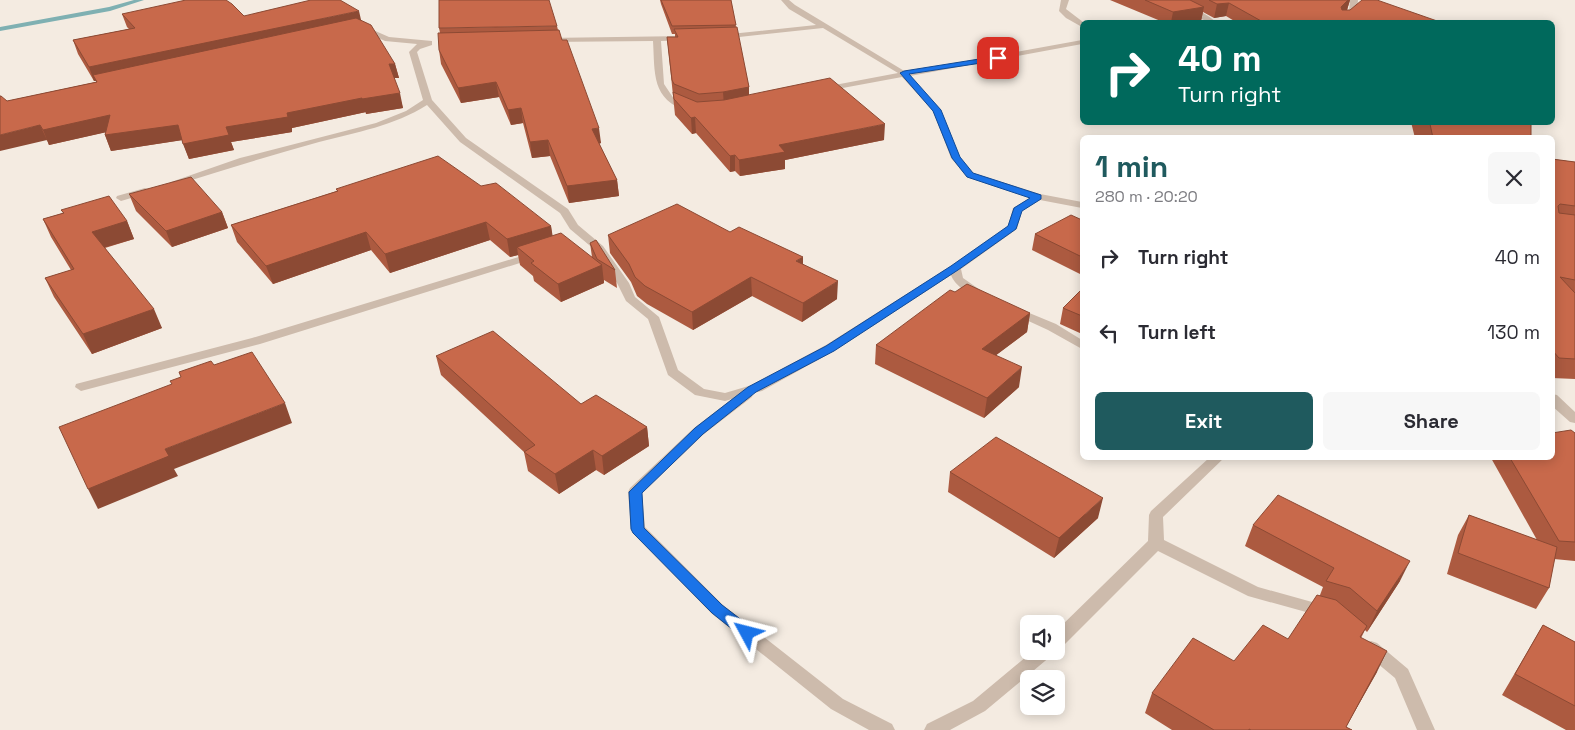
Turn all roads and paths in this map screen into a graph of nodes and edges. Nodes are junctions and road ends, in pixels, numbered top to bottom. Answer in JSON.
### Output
{"nodes":[{"id":1,"x":785,"y":0,"type":"edge"},
{"id":2,"x":1065,"y":0,"type":"edge"},
{"id":3,"x":1165,"y":0,"type":"edge"},
{"id":4,"x":1354,"y":0,"type":"edge"},
{"id":5,"x":1208,"y":20,"type":"edge"},
{"id":6,"x":1343,"y":20,"type":"edge"},
{"id":7,"x":819,"y":23,"type":"junction"},
{"id":8,"x":1080,"y":23,"type":"edge"},
{"id":9,"x":350,"y":29,"type":"edge"},
{"id":10,"x":782,"y":32,"type":"junction"},
{"id":11,"x":841,"y":36,"type":"junction"},
{"id":12,"x":716,"y":37,"type":"edge"},
{"id":13,"x":696,"y":38,"type":"edge"},
{"id":14,"x":656,"y":39,"type":"junction"},
{"id":15,"x":538,"y":40,"type":"edge"},
{"id":16,"x":1080,"y":42,"type":"edge"},
{"id":17,"x":904,"y":73,"type":"junction"},
{"id":18,"x":818,"y":91,"type":"edge"},
{"id":19,"x":428,"y":101,"type":"junction"},
{"id":20,"x":698,"y":113,"type":"edge"},
{"id":21,"x":1038,"y":197,"type":"junction"},
{"id":22,"x":121,"y":198,"type":"dead end"},
{"id":23,"x":1080,"y":206,"type":"edge"},
{"id":24,"x":574,"y":227,"type":"junction"},
{"id":25,"x":569,"y":242,"type":"edge"},
{"id":26,"x":548,"y":251,"type":"edge"},
{"id":27,"x":955,"y":268,"type":"junction"},
{"id":28,"x":990,"y":300,"type":"edge"},
{"id":29,"x":1007,"y":308,"type":"edge"},
{"id":30,"x":1080,"y":344,"type":"edge"},
{"id":31,"x":81,"y":387,"type":"dead end"},
{"id":32,"x":752,"y":389,"type":"junction"},
{"id":33,"x":1555,"y":401,"type":"edge"},
{"id":34,"x":1575,"y":419,"type":"edge"},
{"id":35,"x":1214,"y":460,"type":"edge"},
{"id":36,"x":1156,"y":543,"type":"junction"},
{"id":37,"x":1340,"y":620,"type":"edge"},
{"id":38,"x":1065,"y":633,"type":"edge"},
{"id":39,"x":1360,"y":638,"type":"edge"},
{"id":40,"x":1034,"y":660,"type":"edge"},
{"id":41,"x":886,"y":730,"type":"edge"},
{"id":42,"x":933,"y":730,"type":"edge"},
{"id":43,"x":1426,"y":730,"type":"edge"}],
"edges":[{"from":1,"to":7,"type":"street"},
{"from":2,"to":8,"type":"street"},
{"from":3,"to":5,"type":"street"},
{"from":4,"to":6,"type":"street"},
{"from":7,"to":10,"type":"street"},
{"from":7,"to":11,"type":"street"},
{"from":9,"to":19,"type":"street"},
{"from":10,"to":11,"type":"street"},
{"from":10,"to":12,"type":"street"},
{"from":11,"to":17,"type":"street"},
{"from":13,"to":14,"type":"street"},
{"from":14,"to":15,"type":"street"},
{"from":14,"to":20,"type":"street"},
{"from":16,"to":17,"type":"street"},
{"from":17,"to":18,"type":"street"},
{"from":17,"to":21,"type":"street"},
{"from":19,"to":22,"type":"street"},
{"from":19,"to":24,"type":"street"},
{"from":21,"to":23,"type":"street"},
{"from":21,"to":27,"type":"street"},
{"from":24,"to":25,"type":"street"},
{"from":24,"to":32,"type":"street"},
{"from":26,"to":31,"type":"street"},
{"from":27,"to":28,"type":"street"},
{"from":27,"to":32,"type":"street"},
{"from":29,"to":30,"type":"street"},
{"from":32,"to":41,"type":"street"},
{"from":33,"to":34,"type":"street"},
{"from":35,"to":36,"type":"street"},
{"from":36,"to":37,"type":"street"},
{"from":36,"to":38,"type":"street"},
{"from":39,"to":43,"type":"street"},
{"from":40,"to":42,"type":"street"}]}
